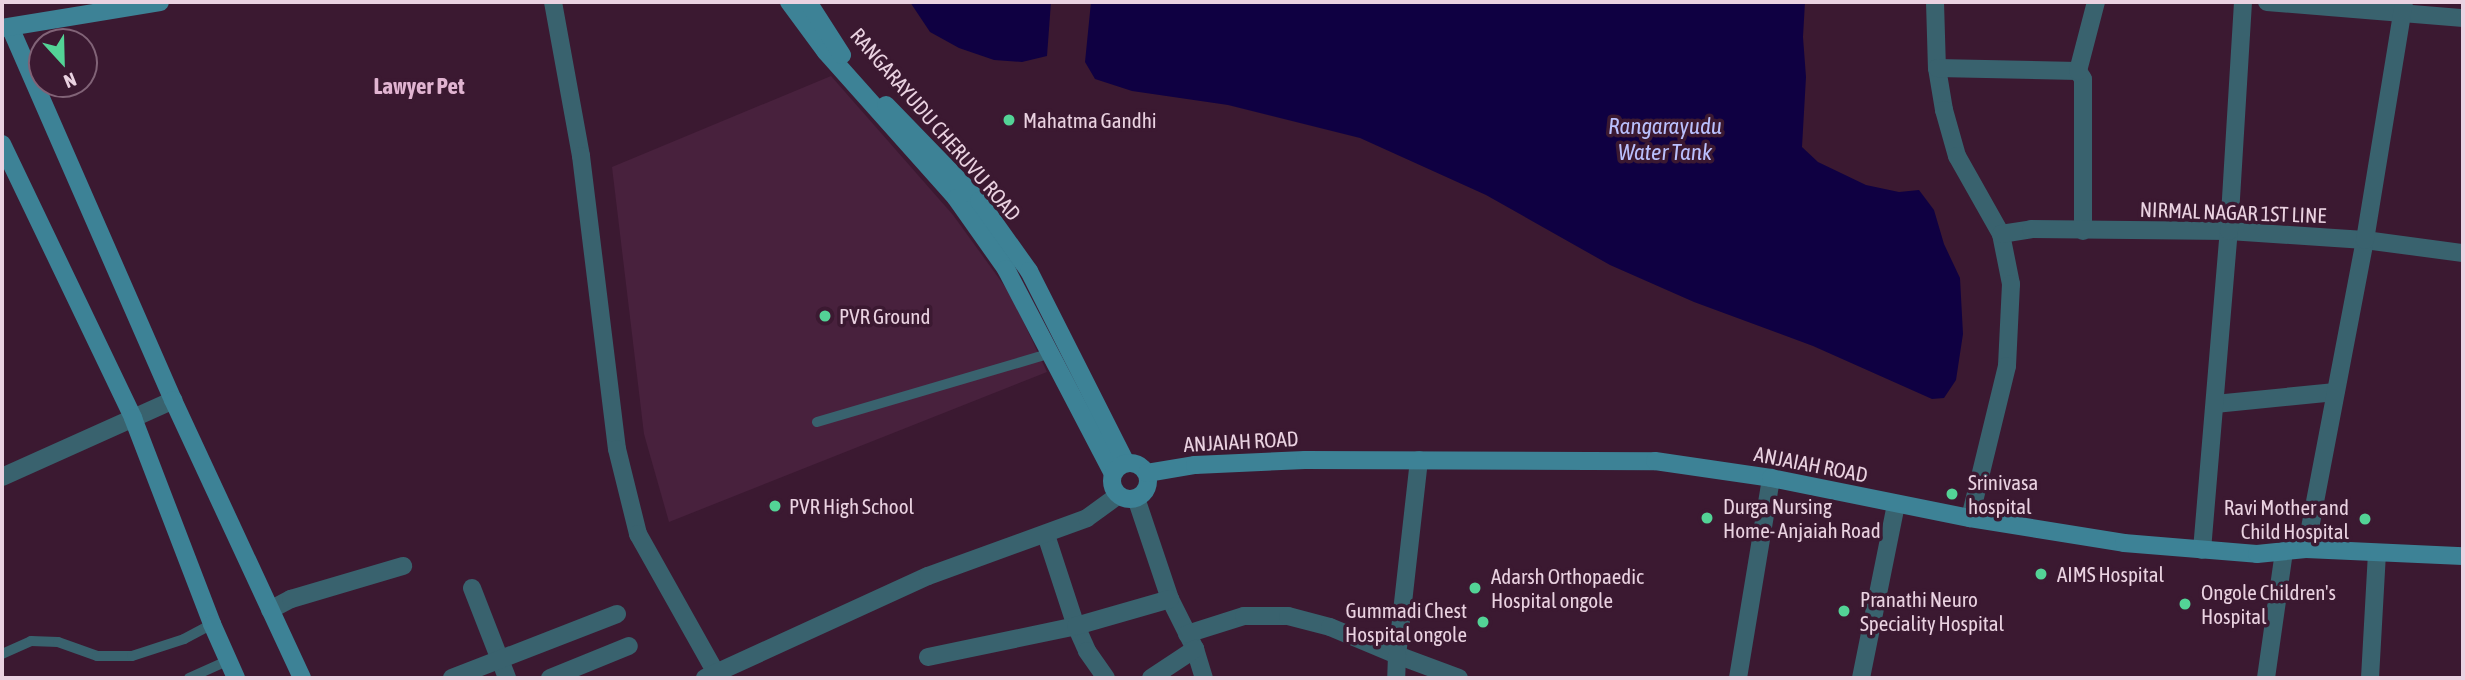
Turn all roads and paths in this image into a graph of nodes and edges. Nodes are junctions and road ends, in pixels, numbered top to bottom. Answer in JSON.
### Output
{"nodes":[{"id":1,"x":160,"y":2,"type":"edge"},
{"id":2,"x":553,"y":2,"type":"edge"},
{"id":3,"x":789,"y":2,"type":"edge"},
{"id":4,"x":808,"y":2,"type":"edge"},
{"id":5,"x":1935,"y":2,"type":"edge"},
{"id":6,"x":2096,"y":2,"type":"edge"},
{"id":7,"x":2243,"y":2,"type":"edge"},
{"id":8,"x":2267,"y":2,"type":"edge"},
{"id":9,"x":2402,"y":6,"type":"edge"},
{"id":10,"x":2463,"y":18,"type":"edge"},
{"id":11,"x":6,"y":27,"type":"edge"},
{"id":12,"x":1937,"y":68,"type":"junction"},
{"id":13,"x":2078,"y":71,"type":"junction"},
{"id":14,"x":2,"y":145,"type":"edge"},
{"id":15,"x":2083,"y":231,"type":"junction"},
{"id":16,"x":2229,"y":231,"type":"junction"},
{"id":17,"x":2001,"y":234,"type":"junction"},
{"id":18,"x":2365,"y":240,"type":"junction"},
{"id":19,"x":2463,"y":253,"type":"edge"},
{"id":20,"x":1052,"y":353,"type":"junction"},
{"id":21,"x":2335,"y":392,"type":"junction"},
{"id":22,"x":173,"y":400,"type":"junction"},
{"id":23,"x":2215,"y":404,"type":"junction"},
{"id":24,"x":133,"y":418,"type":"junction"},
{"id":25,"x":817,"y":422,"type":"dead end"},
{"id":26,"x":1419,"y":460,"type":"junction"},
{"id":27,"x":1120,"y":469,"type":"junction"},
{"id":28,"x":1147,"y":473,"type":"junction"},
{"id":29,"x":2,"y":477,"type":"edge"},
{"id":30,"x":1771,"y":478,"type":"junction"},
{"id":31,"x":1128,"y":497,"type":"junction"},
{"id":32,"x":1896,"y":504,"type":"junction"},
{"id":33,"x":1970,"y":519,"type":"junction"},
{"id":34,"x":1046,"y":535,"type":"junction"},
{"id":35,"x":2306,"y":549,"type":"junction"},
{"id":36,"x":2202,"y":550,"type":"junction"},
{"id":37,"x":2284,"y":551,"type":"junction"},
{"id":38,"x":2377,"y":553,"type":"junction"},
{"id":39,"x":2463,"y":556,"type":"edge"},
{"id":40,"x":403,"y":566,"type":"dead end"},
{"id":41,"x":472,"y":587,"type":"dead end"},
{"id":42,"x":1170,"y":599,"type":"junction"},
{"id":43,"x":270,"y":610,"type":"junction"},
{"id":44,"x":617,"y":614,"type":"dead end"},
{"id":45,"x":212,"y":624,"type":"junction"},
{"id":46,"x":1076,"y":626,"type":"junction"},
{"id":47,"x":1191,"y":641,"type":"junction"},
{"id":48,"x":629,"y":646,"type":"dead end"},
{"id":49,"x":2,"y":654,"type":"edge"},
{"id":50,"x":1397,"y":655,"type":"junction"},
{"id":51,"x":928,"y":657,"type":"dead end"},
{"id":52,"x":229,"y":660,"type":"junction"},
{"id":53,"x":500,"y":660,"type":"junction"},
{"id":54,"x":711,"y":676,"type":"edge"},
{"id":55,"x":189,"y":678,"type":"edge"},
{"id":56,"x":236,"y":678,"type":"edge"},
{"id":57,"x":302,"y":678,"type":"edge"},
{"id":58,"x":452,"y":678,"type":"edge"},
{"id":59,"x":507,"y":678,"type":"edge"},
{"id":60,"x":550,"y":678,"type":"edge"},
{"id":61,"x":1106,"y":678,"type":"edge"},
{"id":62,"x":1151,"y":678,"type":"edge"},
{"id":63,"x":1204,"y":678,"type":"edge"},
{"id":64,"x":1396,"y":678,"type":"edge"},
{"id":65,"x":1459,"y":678,"type":"edge"},
{"id":66,"x":1738,"y":678,"type":"edge"},
{"id":67,"x":1861,"y":678,"type":"edge"},
{"id":68,"x":2266,"y":678,"type":"edge"},
{"id":69,"x":2370,"y":678,"type":"edge"}],
"edges":[{"from":1,"to":11,"type":"street"},
{"from":2,"to":54,"type":"street"},
{"from":3,"to":20,"type":"street"},
{"from":4,"to":27,"type":"street","name":"RANGARAYUDU CHERUVU ROAD"},
{"from":5,"to":12,"type":"street"},
{"from":6,"to":13,"type":"street"},
{"from":7,"to":16,"type":"street"},
{"from":8,"to":9,"type":"street"},
{"from":9,"to":10,"type":"street"},
{"from":9,"to":18,"type":"street"},
{"from":11,"to":22,"type":"street"},
{"from":12,"to":13,"type":"street"},
{"from":12,"to":17,"type":"street"},
{"from":13,"to":15,"type":"street"},
{"from":14,"to":24,"type":"street"},
{"from":15,"to":16,"type":"street","name":"NIRMAL NAGAR 1ST LINE"},
{"from":15,"to":17,"type":"street","name":"NIRMAL NAGAR 1ST LINE"},
{"from":16,"to":18,"type":"street","name":"NIRMAL NAGAR 1ST LINE"},
{"from":16,"to":23,"type":"street"},
{"from":17,"to":33,"type":"street"},
{"from":18,"to":19,"type":"street","name":"NIRMAL NAGAR 1ST LINE"},
{"from":18,"to":21,"type":"street"},
{"from":20,"to":25,"type":"lane"},
{"from":20,"to":27,"type":"street"},
{"from":21,"to":23,"type":"street"},
{"from":21,"to":35,"type":"street"},
{"from":22,"to":24,"type":"street"},
{"from":22,"to":43,"type":"street"},
{"from":23,"to":36,"type":"street"},
{"from":24,"to":29,"type":"street"},
{"from":24,"to":45,"type":"street"},
{"from":26,"to":28,"type":"street","name":"ANJAIAH ROAD"},
{"from":26,"to":30,"type":"street","name":"ANJAIAH ROAD"},
{"from":26,"to":50,"type":"street"},
{"from":27,"to":28,"type":"street"},
{"from":27,"to":31,"type":"street"},
{"from":28,"to":31,"type":"street"},
{"from":30,"to":32,"type":"street","name":"ANJAIAH ROAD"},
{"from":30,"to":66,"type":"street"},
{"from":31,"to":34,"type":"street"},
{"from":31,"to":42,"type":"street"},
{"from":32,"to":33,"type":"street","name":"ANJAIAH ROAD"},
{"from":32,"to":67,"type":"street"},
{"from":33,"to":36,"type":"street","name":"ANJAIAH ROAD"},
{"from":34,"to":46,"type":"street"},
{"from":34,"to":54,"type":"street"},
{"from":35,"to":37,"type":"street","name":"ANJAIAH ROAD"},
{"from":35,"to":38,"type":"street","name":"ANJAIAH ROAD"},
{"from":36,"to":37,"type":"street","name":"ANJAIAH ROAD"},
{"from":37,"to":68,"type":"street"},
{"from":38,"to":39,"type":"street","name":"ANJAIAH ROAD"},
{"from":38,"to":69,"type":"street"},
{"from":40,"to":43,"type":"street"},
{"from":41,"to":53,"type":"street"},
{"from":42,"to":46,"type":"street"},
{"from":42,"to":47,"type":"street"},
{"from":43,"to":57,"type":"street"},
{"from":44,"to":53,"type":"street"},
{"from":45,"to":49,"type":"lane"},
{"from":45,"to":52,"type":"street"},
{"from":46,"to":51,"type":"street"},
{"from":46,"to":61,"type":"street"},
{"from":47,"to":50,"type":"street"},
{"from":47,"to":62,"type":"street"},
{"from":47,"to":63,"type":"street"},
{"from":48,"to":60,"type":"street"},
{"from":50,"to":64,"type":"street"},
{"from":50,"to":65,"type":"street"},
{"from":52,"to":55,"type":"lane"},
{"from":52,"to":56,"type":"street"},
{"from":53,"to":58,"type":"street"},
{"from":53,"to":59,"type":"street"}]}
